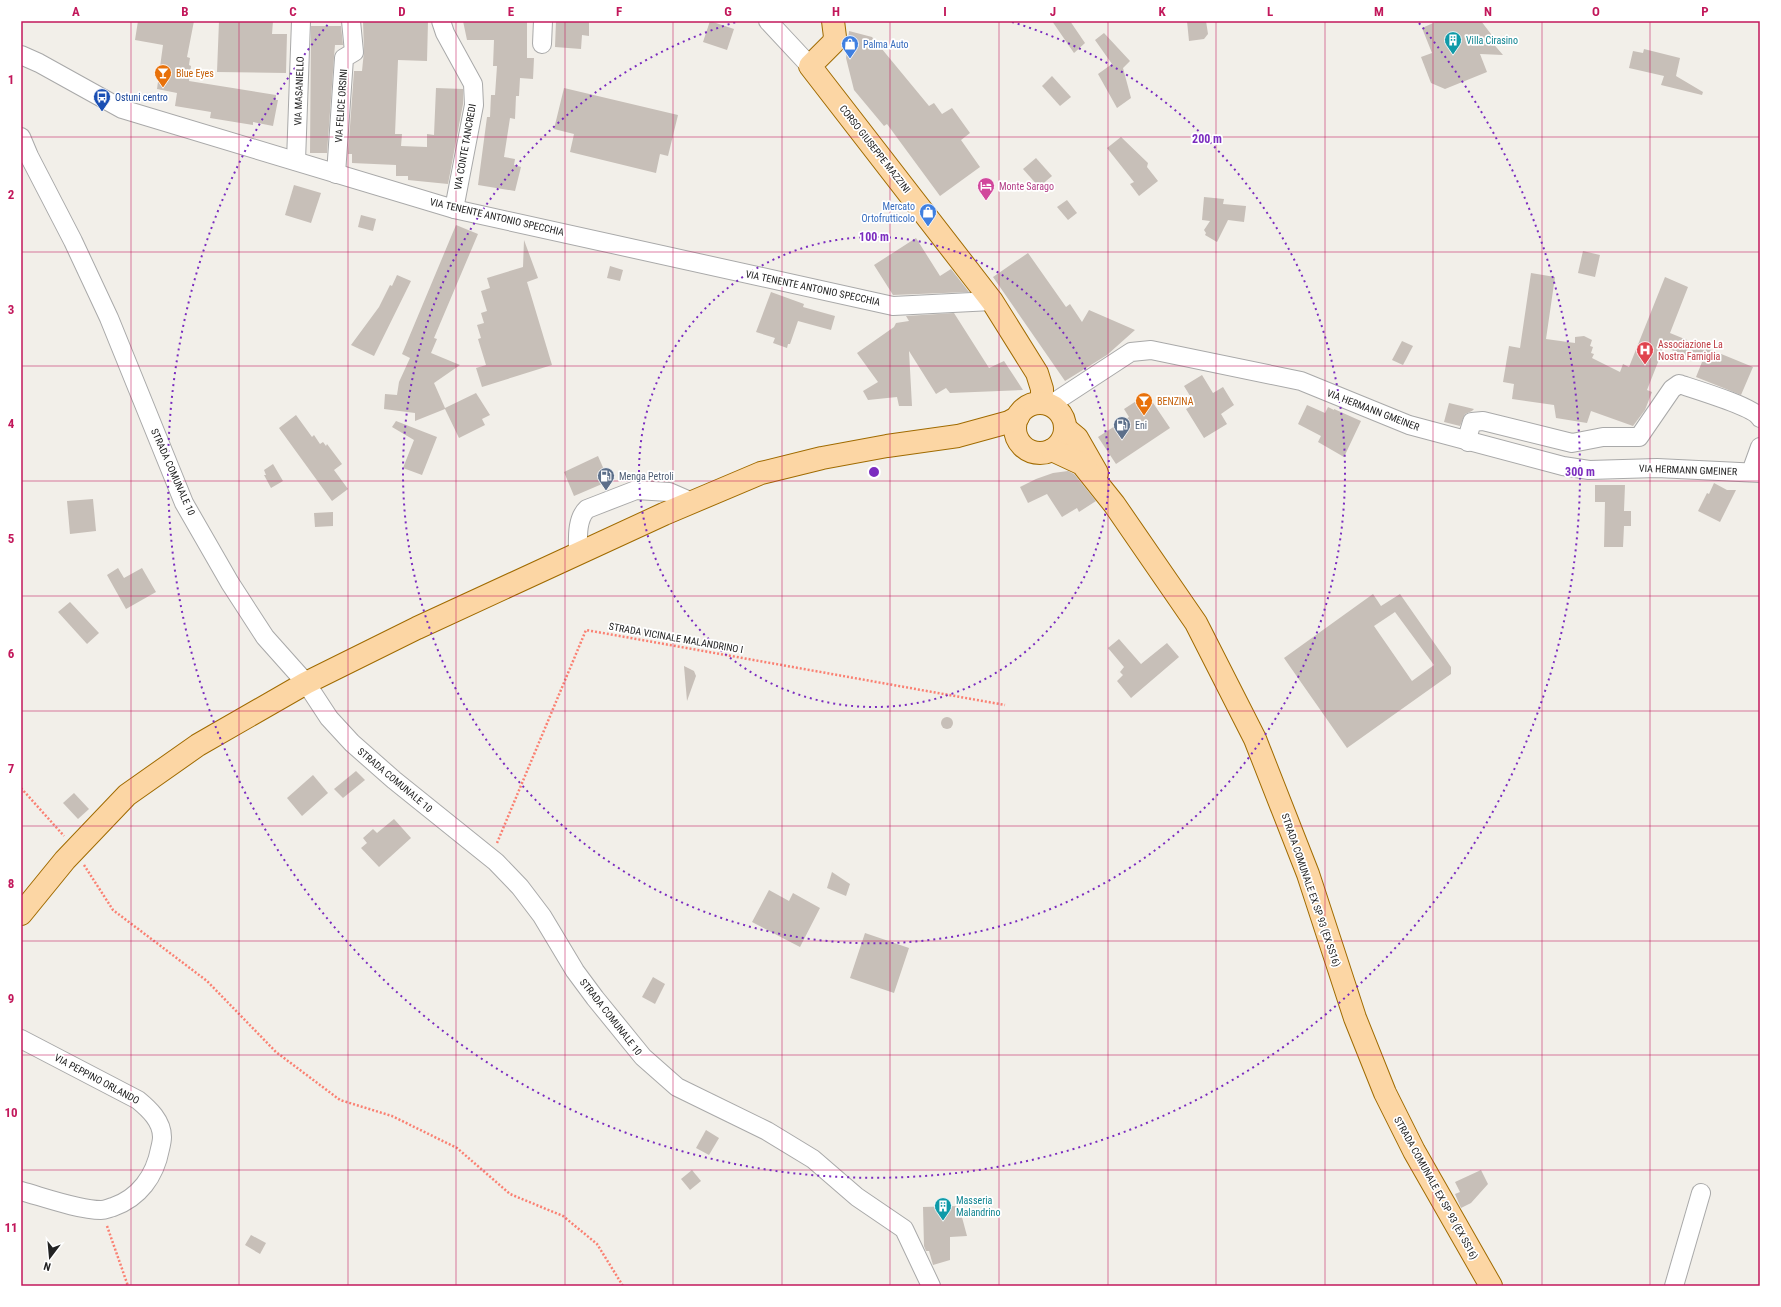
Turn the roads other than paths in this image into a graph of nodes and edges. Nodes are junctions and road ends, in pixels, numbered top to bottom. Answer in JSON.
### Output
{"nodes":[{"id":1,"x":301,"y":21,"type":"edge"},
{"id":2,"x":351,"y":21,"type":"edge"},
{"id":3,"x":442,"y":21,"type":"edge"},
{"id":4,"x":543,"y":21,"type":"edge"},
{"id":5,"x":768,"y":21,"type":"edge"},
{"id":6,"x":833,"y":21,"type":"edge"},
{"id":7,"x":542,"y":44,"type":"dead end"},
{"id":8,"x":21,"y":55,"type":"edge"},
{"id":9,"x":810,"y":66,"type":"junction"},
{"id":10,"x":21,"y":137,"type":"edge"},
{"id":11,"x":296,"y":162,"type":"junction"},
{"id":12,"x":336,"y":174,"type":"junction"},
{"id":13,"x":454,"y":209,"type":"junction"},
{"id":14,"x":992,"y":301,"type":"junction"},
{"id":15,"x":1035,"y":408,"type":"junction"},
{"id":16,"x":1760,"y":418,"type":"edge"},
{"id":17,"x":1065,"y":428,"type":"junction"},
{"id":18,"x":958,"y":436,"type":"junction"},
{"id":19,"x":1468,"y":442,"type":"junction"},
{"id":20,"x":1020,"y":444,"type":"junction"},
{"id":21,"x":1760,"y":447,"type":"edge"},
{"id":22,"x":1052,"y":450,"type":"junction"},
{"id":23,"x":1755,"y":472,"type":"edge"},
{"id":24,"x":692,"y":502,"type":"junction"},
{"id":25,"x":1114,"y":504,"type":"junction"},
{"id":26,"x":578,"y":554,"type":"junction"},
{"id":27,"x":306,"y":683,"type":"junction"},
{"id":28,"x":21,"y":914,"type":"edge"},
{"id":29,"x":21,"y":1039,"type":"edge"},
{"id":30,"x":21,"y":1191,"type":"edge"},
{"id":31,"x":1701,"y":1193,"type":"dead end"},
{"id":32,"x":931,"y":1286,"type":"edge"},
{"id":33,"x":1491,"y":1286,"type":"edge"},
{"id":34,"x":1674,"y":1286,"type":"edge"}],
"edges":[{"from":1,"to":11,"type":"street","name":"VIA MASANIELLO"},
{"from":2,"to":12,"type":"street","name":"VIA FELICE ORSINI"},
{"from":3,"to":13,"type":"street","name":"VIA CONTE TANCREDI"},
{"from":4,"to":7,"type":"street"},
{"from":5,"to":9,"type":"street","name":"CORSO GIUSEPPE MAZZINI"},
{"from":6,"to":9,"type":"main road"},
{"from":8,"to":11,"type":"street","name":"VIA TENENTE ANTONIO SPECCHIA"},
{"from":9,"to":14,"type":"main road","name":"CORSO GIUSEPPE MAZZINI"},
{"from":10,"to":27,"type":"street","name":"STRADA COMUNALE 10"},
{"from":11,"to":12,"type":"street","name":"VIA TENENTE ANTONIO SPECCHIA"},
{"from":12,"to":13,"type":"street","name":"VIA TENENTE ANTONIO SPECCHIA"},
{"from":13,"to":14,"type":"street","name":"VIA TENENTE ANTONIO SPECCHIA"},
{"from":14,"to":15,"type":"main road","name":"CORSO GIUSEPPE MAZZINI"},
{"from":15,"to":17,"type":"main road"},
{"from":15,"to":18,"type":"main road"},
{"from":15,"to":19,"type":"street","name":"VIA HERMANN GMEINER"},
{"from":15,"to":20,"type":"main road"},
{"from":16,"to":19,"type":"street"},
{"from":17,"to":22,"type":"main road"},
{"from":17,"to":25,"type":"main road","name":"STRADA COMUNALE EX SP 93 (EX SS16)"},
{"from":18,"to":20,"type":"main road"},
{"from":18,"to":24,"type":"main road"},
{"from":19,"to":23,"type":"street","name":"VIA HERMANN GMEINER"},
{"from":20,"to":22,"type":"main road"},
{"from":21,"to":23,"type":"street"},
{"from":22,"to":25,"type":"main road","name":"STRADA COMUNALE EX SP 93 (EX SS16)"},
{"from":24,"to":26,"type":"main road"},
{"from":24,"to":26,"type":"street"},
{"from":25,"to":33,"type":"main road","name":"STRADA COMUNALE EX SP 93 (EX SS16)"},
{"from":26,"to":27,"type":"main road"},
{"from":27,"to":28,"type":"main road"},
{"from":27,"to":32,"type":"street","name":"STRADA COMUNALE 10"},
{"from":29,"to":30,"type":"street","name":"VIA PEPPINO ORLANDO"},
{"from":31,"to":34,"type":"street"}]}
